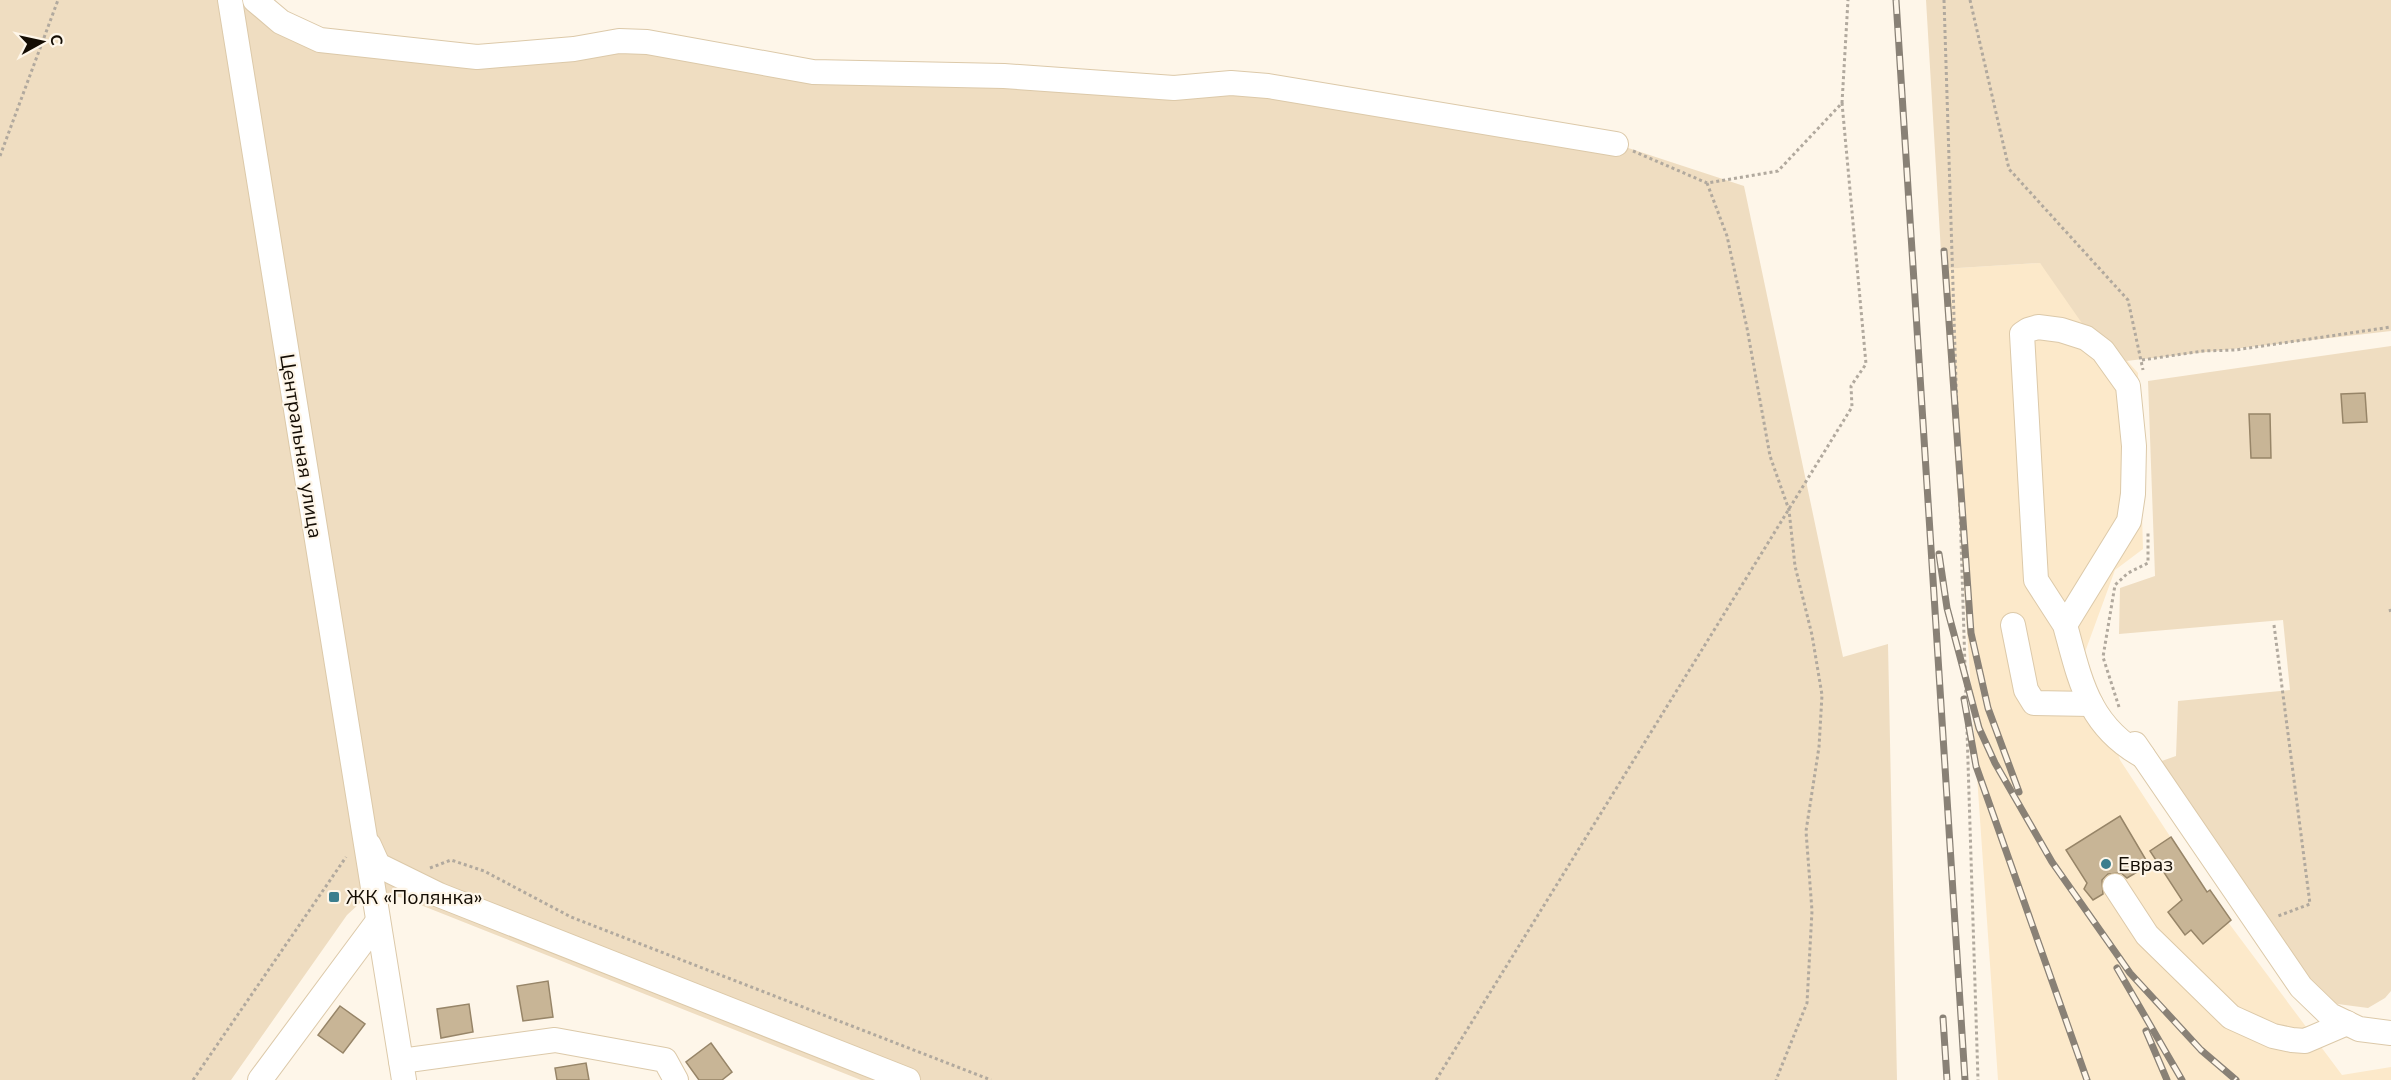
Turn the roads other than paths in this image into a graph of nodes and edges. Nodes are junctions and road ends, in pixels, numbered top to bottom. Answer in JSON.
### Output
{"nodes":[{"id":1,"x":230,"y":0,"type":"edge"},
{"id":2,"x":255,"y":0,"type":"edge"},
{"id":3,"x":1616,"y":144,"type":"road end"},
{"id":4,"x":2013,"y":625,"type":"dead end"},
{"id":5,"x":2065,"y":625,"type":"junction"},
{"id":6,"x":2091,"y":704,"type":"junction"},
{"id":7,"x":2128,"y":735,"type":"dead end"},
{"id":8,"x":2143,"y":756,"type":"junction"},
{"id":9,"x":363,"y":832,"type":"junction"},
{"id":10,"x":2115,"y":886,"type":"dead end"},
{"id":11,"x":378,"y":921,"type":"junction"},
{"id":12,"x":2347,"y":1023,"type":"junction"},
{"id":13,"x":2391,"y":1033,"type":"edge"},
{"id":14,"x":402,"y":1071,"type":"edge"},
{"id":15,"x":260,"y":1080,"type":"edge"},
{"id":16,"x":676,"y":1080,"type":"edge"},
{"id":17,"x":908,"y":1080,"type":"edge"}],
"edges":[{"from":1,"to":9,"type":"street","name":"Центральная улица"},
{"from":2,"to":3,"type":"street"},
{"from":4,"to":6,"type":"street"},
{"from":5,"to":5,"type":"street"},
{"from":5,"to":6,"type":"street"},
{"from":6,"to":8,"type":"street"},
{"from":7,"to":8,"type":"street"},
{"from":8,"to":12,"type":"street"},
{"from":9,"to":11,"type":"street","name":"Центральная улица"},
{"from":9,"to":17,"type":"street"},
{"from":10,"to":12,"type":"street"},
{"from":11,"to":14,"type":"street","name":"Центральная улица"},
{"from":11,"to":15,"type":"street"},
{"from":12,"to":13,"type":"street"},
{"from":14,"to":16,"type":"street"}]}
